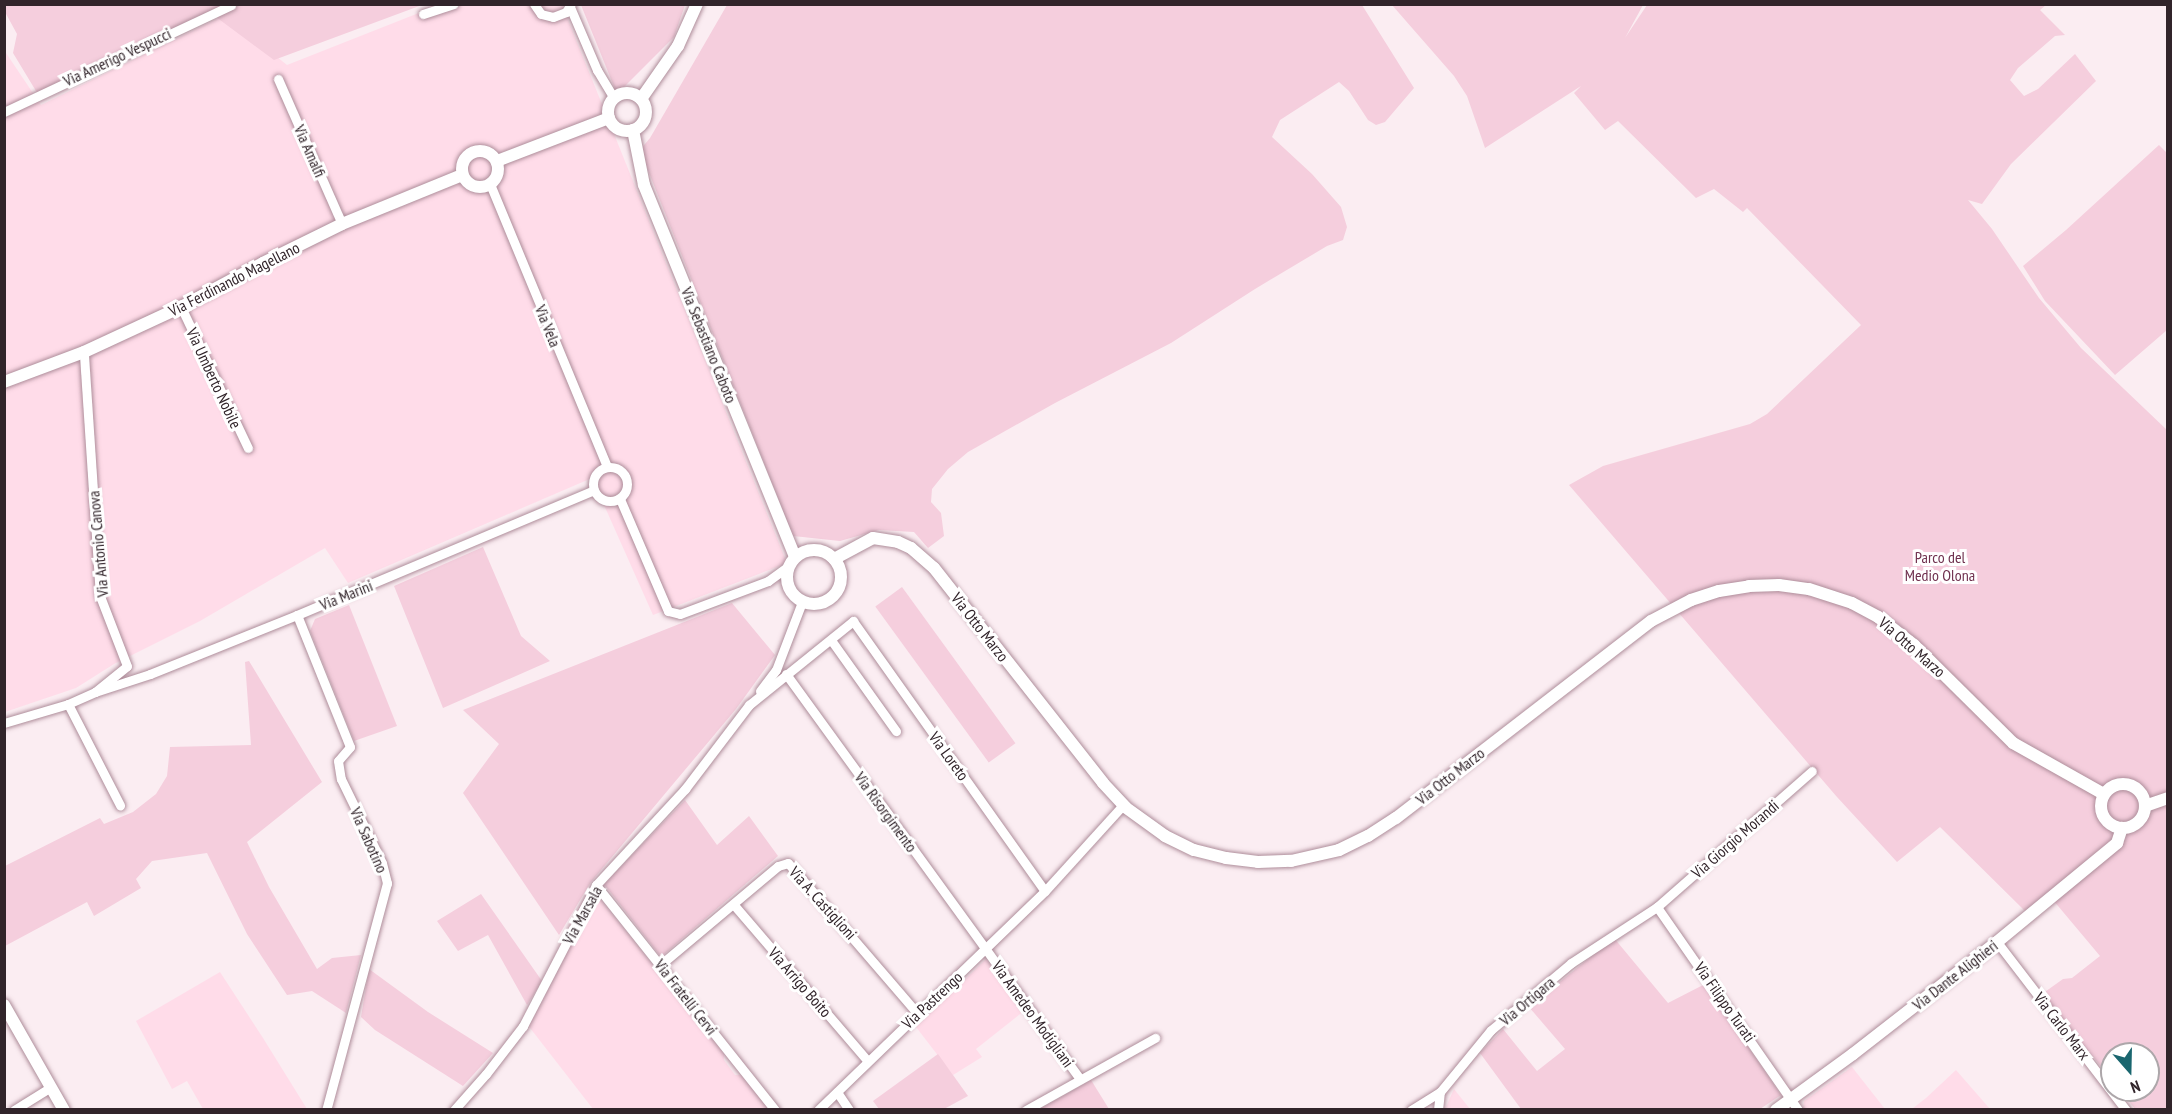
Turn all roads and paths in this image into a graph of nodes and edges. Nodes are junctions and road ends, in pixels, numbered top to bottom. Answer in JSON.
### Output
{"nodes":[{"id":1,"x":453,"y":4,"type":"edge"},
{"id":2,"x":534,"y":4,"type":"edge"},
{"id":3,"x":697,"y":4,"type":"edge"},
{"id":4,"x":231,"y":5,"type":"edge"},
{"id":5,"x":570,"y":6,"type":"edge"},
{"id":6,"x":423,"y":14,"type":"dead end"},
{"id":7,"x":278,"y":79,"type":"dead end"},
{"id":8,"x":614,"y":98,"type":"junction"},
{"id":9,"x":641,"y":99,"type":"junction"},
{"id":10,"x":4,"y":112,"type":"edge"},
{"id":11,"x":609,"y":118,"type":"junction"},
{"id":12,"x":633,"y":130,"type":"junction"},
{"id":13,"x":497,"y":161,"type":"junction"},
{"id":14,"x":462,"y":175,"type":"junction"},
{"id":15,"x":490,"y":184,"type":"junction"},
{"id":16,"x":342,"y":224,"type":"junction"},
{"id":17,"x":181,"y":307,"type":"junction"},
{"id":18,"x":84,"y":352,"type":"junction"},
{"id":19,"x":4,"y":382,"type":"edge"},
{"id":20,"x":248,"y":448,"type":"dead end"},
{"id":21,"x":607,"y":467,"type":"junction"},
{"id":22,"x":594,"y":490,"type":"junction"},
{"id":23,"x":620,"y":499,"type":"junction"},
{"id":24,"x":834,"y":559,"type":"junction"},
{"id":25,"x":792,"y":561,"type":"junction"},
{"id":26,"x":802,"y":602,"type":"junction"},
{"id":27,"x":297,"y":615,"type":"junction"},
{"id":28,"x":853,"y":621,"type":"joint"},
{"id":29,"x":831,"y":640,"type":"junction"},
{"id":30,"x":786,"y":674,"type":"junction"},
{"id":31,"x":94,"y":692,"type":"junction"},
{"id":32,"x":68,"y":705,"type":"junction"},
{"id":33,"x":749,"y":705,"type":"junction"},
{"id":34,"x":4,"y":723,"type":"edge"},
{"id":35,"x":896,"y":731,"type":"dead end"},
{"id":36,"x":1812,"y":771,"type":"dead end"},
{"id":37,"x":2104,"y":794,"type":"junction"},
{"id":38,"x":2168,"y":798,"type":"edge"},
{"id":39,"x":120,"y":805,"type":"dead end"},
{"id":40,"x":1123,"y":805,"type":"junction"},
{"id":41,"x":2145,"y":806,"type":"junction"},
{"id":42,"x":2122,"y":828,"type":"junction"},
{"id":43,"x":596,"y":885,"type":"junction"},
{"id":44,"x":1045,"y":891,"type":"junction"},
{"id":45,"x":734,"y":905,"type":"junction"},
{"id":46,"x":1657,"y":907,"type":"junction"},
{"id":47,"x":1997,"y":942,"type":"junction"},
{"id":48,"x":985,"y":950,"type":"junction"},
{"id":49,"x":660,"y":965,"type":"junction"},
{"id":50,"x":6,"y":1012,"type":"edge"},
{"id":51,"x":918,"y":1014,"type":"junction"},
{"id":52,"x":1155,"y":1038,"type":"dead end"},
{"id":53,"x":867,"y":1060,"type":"junction"},
{"id":54,"x":1080,"y":1079,"type":"junction"},
{"id":55,"x":51,"y":1087,"type":"junction"},
{"id":56,"x":837,"y":1092,"type":"junction"},
{"id":57,"x":1440,"y":1092,"type":"junction"},
{"id":58,"x":1795,"y":1104,"type":"edge"},
{"id":59,"x":14,"y":1110,"type":"edge"},
{"id":60,"x":64,"y":1110,"type":"edge"},
{"id":61,"x":326,"y":1110,"type":"edge"},
{"id":62,"x":454,"y":1110,"type":"edge"},
{"id":63,"x":775,"y":1110,"type":"edge"},
{"id":64,"x":818,"y":1110,"type":"edge"},
{"id":65,"x":849,"y":1110,"type":"edge"},
{"id":66,"x":1026,"y":1110,"type":"edge"},
{"id":67,"x":1411,"y":1110,"type":"edge"},
{"id":68,"x":1438,"y":1110,"type":"edge"},
{"id":69,"x":1776,"y":1110,"type":"edge"},
{"id":70,"x":2126,"y":1110,"type":"edge"}],
"edges":[{"from":1,"to":6,"type":"street"},
{"from":2,"to":5,"type":"street"},
{"from":3,"to":9,"type":"street"},
{"from":4,"to":10,"type":"street","name":"Via Amerigo Vespucci"},
{"from":5,"to":8,"type":"street"},
{"from":7,"to":16,"type":"street","name":"Via Amalfi"},
{"from":8,"to":9,"type":"street"},
{"from":8,"to":11,"type":"street"},
{"from":9,"to":12,"type":"street"},
{"from":11,"to":12,"type":"street"},
{"from":11,"to":13,"type":"street"},
{"from":12,"to":25,"type":"street","name":"Via Sebastiano Caboto"},
{"from":13,"to":14,"type":"street"},
{"from":13,"to":15,"type":"street"},
{"from":14,"to":15,"type":"street"},
{"from":14,"to":16,"type":"street","name":"Via Ferdinando Magellano"},
{"from":15,"to":21,"type":"street","name":"Via Vela"},
{"from":16,"to":17,"type":"street","name":"Via Ferdinando Magellano"},
{"from":17,"to":18,"type":"street","name":"Via Ferdinando Magellano"},
{"from":17,"to":20,"type":"street","name":"Via Umberto Nobile"},
{"from":18,"to":19,"type":"street","name":"Via Ferdinando Magellano"},
{"from":18,"to":31,"type":"street","name":"Via Antonio Canova"},
{"from":21,"to":22,"type":"street"},
{"from":21,"to":23,"type":"street","name":"Via Vela"},
{"from":22,"to":23,"type":"street"},
{"from":22,"to":27,"type":"street","name":"Via Marini"},
{"from":23,"to":25,"type":"street","name":"Via Vela"},
{"from":24,"to":25,"type":"street"},
{"from":24,"to":26,"type":"street"},
{"from":24,"to":40,"type":"street","name":"Via Otto Marzo"},
{"from":25,"to":26,"type":"street"},
{"from":26,"to":33,"type":"street","name":"Via Marsala"},
{"from":27,"to":31,"type":"street","name":"Via Marini"},
{"from":27,"to":61,"type":"street","name":"Via Sabotino"},
{"from":28,"to":29,"type":"street","name":"Via Marsala"},
{"from":28,"to":44,"type":"street","name":"Via Loreto"},
{"from":29,"to":30,"type":"street","name":"Via Marsala"},
{"from":29,"to":35,"type":"street"},
{"from":30,"to":33,"type":"street","name":"Via Marsala"},
{"from":30,"to":48,"type":"street","name":"Via Risorgimento"},
{"from":31,"to":32,"type":"street","name":"Via Antonio Canova"},
{"from":32,"to":34,"type":"street","name":"Via Antonio Canova"},
{"from":32,"to":39,"type":"street"},
{"from":33,"to":43,"type":"street","name":"Via Marsala"},
{"from":36,"to":46,"type":"street","name":"Via Giorgio Morandi"},
{"from":37,"to":40,"type":"street","name":"Via Otto Marzo"},
{"from":37,"to":41,"type":"street"},
{"from":37,"to":42,"type":"street"},
{"from":38,"to":41,"type":"street","name":"Via Dante Alighieri"},
{"from":40,"to":44,"type":"street","name":"Via Pastrengo"},
{"from":41,"to":42,"type":"street","name":"Via Dante Alighieri"},
{"from":42,"to":47,"type":"street","name":"Via Dante Alighieri"},
{"from":43,"to":49,"type":"street","name":"Via Fratelli Cervi"},
{"from":43,"to":62,"type":"street","name":"Via Marsala"},
{"from":44,"to":48,"type":"street","name":"Via Pastrengo"},
{"from":45,"to":49,"type":"street","name":"Via A. Castiglioni"},
{"from":45,"to":51,"type":"street","name":"Via A. Castiglioni"},
{"from":45,"to":53,"type":"street","name":"Via Arrigo Boito"},
{"from":46,"to":57,"type":"street","name":"Via Ortigara"},
{"from":46,"to":58,"type":"street","name":"Via Filippo Turati"},
{"from":47,"to":58,"type":"street","name":"Via Dante Alighieri"},
{"from":47,"to":70,"type":"street","name":"Via Carlo Marx"},
{"from":48,"to":51,"type":"street","name":"Via Pastrengo"},
{"from":48,"to":54,"type":"street","name":"Via Amedeo Modigliani"},
{"from":49,"to":63,"type":"street","name":"Via Fratelli Cervi"},
{"from":50,"to":55,"type":"street"},
{"from":51,"to":53,"type":"street","name":"Via Pastrengo"},
{"from":52,"to":54,"type":"street"},
{"from":53,"to":56,"type":"street","name":"Via Pastrengo"},
{"from":54,"to":66,"type":"street"},
{"from":55,"to":59,"type":"street"},
{"from":55,"to":60,"type":"street"},
{"from":56,"to":64,"type":"street","name":"Via Pastrengo"},
{"from":56,"to":65,"type":"street"},
{"from":57,"to":67,"type":"street","name":"Via Ortigara"},
{"from":57,"to":68,"type":"street"},
{"from":58,"to":69,"type":"street","name":"Via Dante Alighieri"}]}
